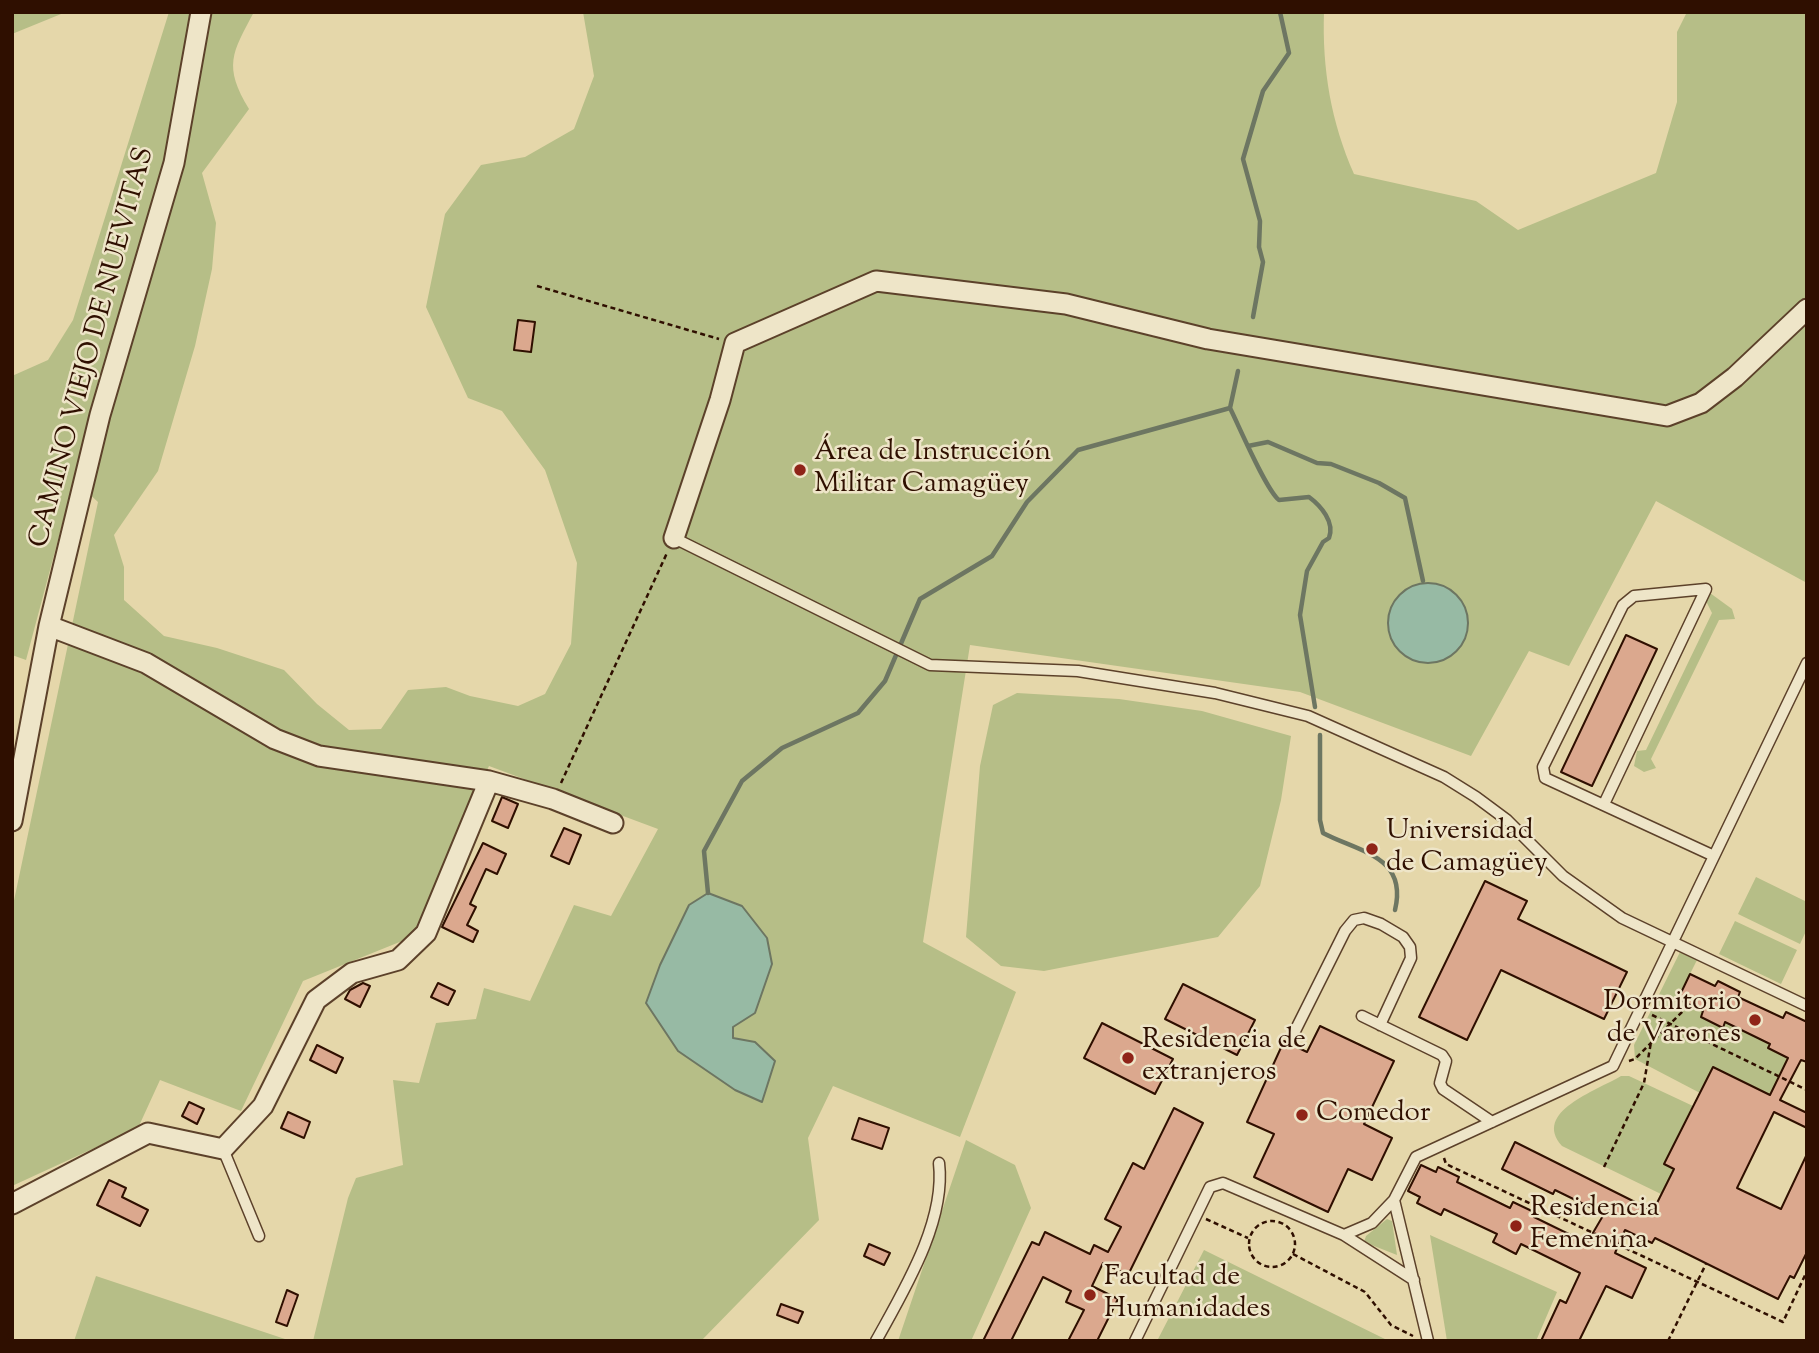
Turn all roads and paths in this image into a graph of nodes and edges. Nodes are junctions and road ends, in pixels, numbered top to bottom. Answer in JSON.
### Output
{"nodes":[{"id":1,"x":201,"y":12,"type":"edge"},
{"id":2,"x":537,"y":286,"type":"dead end"},
{"id":3,"x":1807,"y":309,"type":"edge"},
{"id":4,"x":735,"y":343,"type":"junction"},
{"id":5,"x":674,"y":538,"type":"junction"},
{"id":6,"x":49,"y":626,"type":"junction"},
{"id":7,"x":1807,"y":663,"type":"edge"},
{"id":8,"x":489,"y":781,"type":"junction"},
{"id":9,"x":553,"y":799,"type":"junction"},
{"id":10,"x":1604,"y":804,"type":"junction"},
{"id":11,"x":12,"y":821,"type":"edge"},
{"id":12,"x":613,"y":823,"type":"dead end"},
{"id":13,"x":1714,"y":856,"type":"junction"},
{"id":14,"x":1671,"y":944,"type":"junction"},
{"id":15,"x":1807,"y":1006,"type":"edge"},
{"id":16,"x":1640,"y":1009,"type":"junction"},
{"id":17,"x":1685,"y":1009,"type":"dead end"},
{"id":18,"x":1362,"y":1016,"type":"dead end"},
{"id":19,"x":1669,"y":1023,"type":"junction"},
{"id":20,"x":1380,"y":1025,"type":"junction"},
{"id":21,"x":1294,"y":1033,"type":"dead end"},
{"id":22,"x":1651,"y":1042,"type":"junction"},
{"id":23,"x":1613,"y":1066,"type":"junction"},
{"id":24,"x":1807,"y":1090,"type":"edge"},
{"id":25,"x":1492,"y":1122,"type":"junction"},
{"id":26,"x":1439,"y":1147,"type":"junction"},
{"id":27,"x":223,"y":1149,"type":"junction"},
{"id":28,"x":939,"y":1163,"type":"dead end"},
{"id":29,"x":1604,"y":1167,"type":"dead end"},
{"id":30,"x":1394,"y":1200,"type":"junction"},
{"id":31,"x":12,"y":1204,"type":"edge"},
{"id":32,"x":1197,"y":1214,"type":"junction"},
{"id":33,"x":1344,"y":1235,"type":"junction"},
{"id":34,"x":259,"y":1236,"type":"dead end"},
{"id":35,"x":1249,"y":1239,"type":"junction"},
{"id":36,"x":1293,"y":1254,"type":"junction"},
{"id":37,"x":1706,"y":1264,"type":"dead end"},
{"id":38,"x":1807,"y":1271,"type":"edge"},
{"id":39,"x":1414,"y":1280,"type":"junction"},
{"id":40,"x":1698,"y":1282,"type":"junction"},
{"id":41,"x":876,"y":1341,"type":"edge"},
{"id":42,"x":1135,"y":1341,"type":"edge"},
{"id":43,"x":1422,"y":1341,"type":"edge"},
{"id":44,"x":1429,"y":1341,"type":"edge"},
{"id":45,"x":1668,"y":1341,"type":"edge"}],
"edges":[{"from":1,"to":6,"type":"street","name":"CAMINO VIEJO DE NUEVITAS"},
{"from":2,"to":4,"type":"path"},
{"from":3,"to":4,"type":"street"},
{"from":4,"to":5,"type":"street"},
{"from":5,"to":9,"type":"path"},
{"from":5,"to":14,"type":"lane"},
{"from":6,"to":8,"type":"street"},
{"from":6,"to":11,"type":"street","name":"CAMINO VIEJO DE NUEVITAS"},
{"from":7,"to":13,"type":"lane"},
{"from":8,"to":9,"type":"street"},
{"from":8,"to":27,"type":"street"},
{"from":9,"to":12,"type":"street"},
{"from":10,"to":10,"type":"lane"},
{"from":10,"to":13,"type":"lane"},
{"from":13,"to":14,"type":"lane"},
{"from":14,"to":15,"type":"lane"},
{"from":14,"to":16,"type":"lane"},
{"from":16,"to":19,"type":"path"},
{"from":16,"to":23,"type":"lane"},
{"from":17,"to":19,"type":"path"},
{"from":18,"to":20,"type":"lane"},
{"from":19,"to":22,"type":"path"},
{"from":19,"to":24,"type":"path"},
{"from":20,"to":21,"type":"lane"},
{"from":20,"to":25,"type":"lane"},
{"from":22,"to":23,"type":"path"},
{"from":22,"to":29,"type":"path"},
{"from":23,"to":25,"type":"lane"},
{"from":25,"to":26,"type":"lane"},
{"from":26,"to":30,"type":"lane"},
{"from":26,"to":40,"type":"path"},
{"from":27,"to":31,"type":"street"},
{"from":27,"to":34,"type":"lane"},
{"from":28,"to":41,"type":"lane"},
{"from":30,"to":33,"type":"lane"},
{"from":30,"to":39,"type":"lane"},
{"from":32,"to":33,"type":"lane"},
{"from":32,"to":35,"type":"path"},
{"from":32,"to":42,"type":"lane"},
{"from":33,"to":39,"type":"lane"},
{"from":35,"to":36,"type":"path"},
{"from":35,"to":36,"type":"path"},
{"from":36,"to":43,"type":"path"},
{"from":37,"to":40,"type":"path"},
{"from":38,"to":40,"type":"path"},
{"from":39,"to":44,"type":"lane"},
{"from":40,"to":45,"type":"path"}]}
